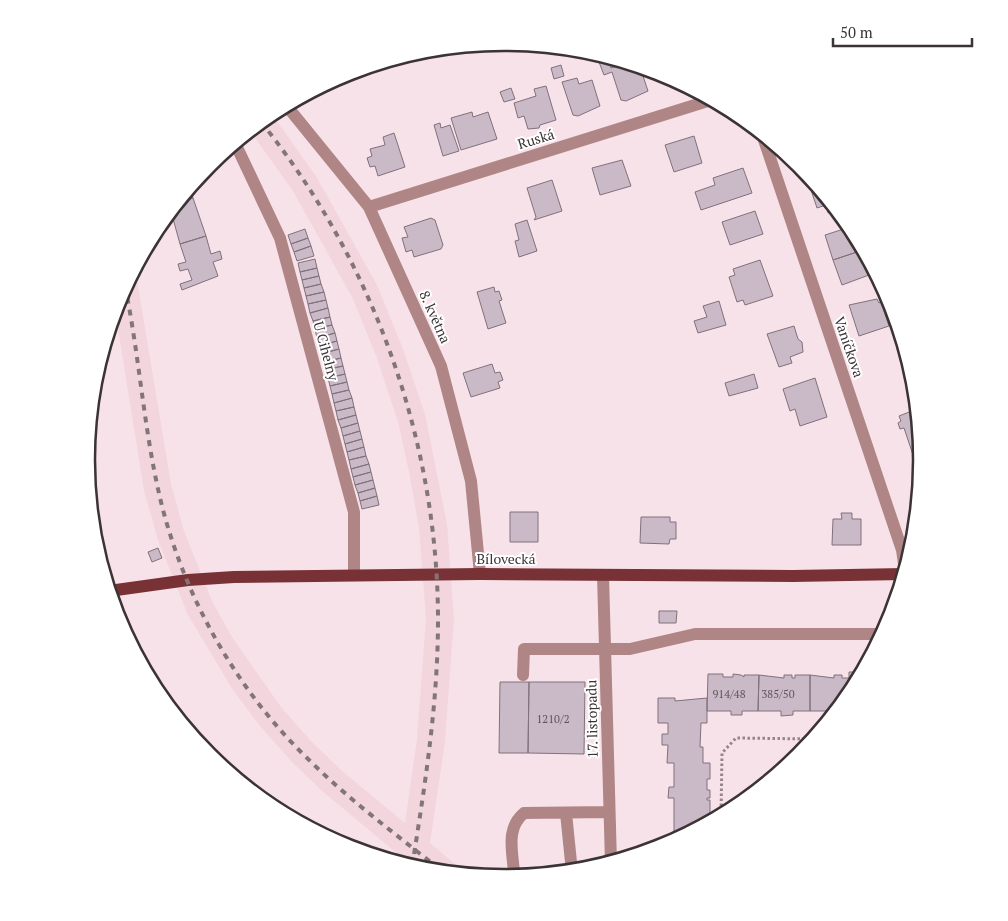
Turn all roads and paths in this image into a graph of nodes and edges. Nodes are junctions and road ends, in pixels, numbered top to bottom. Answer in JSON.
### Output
{"nodes":[{"id":1,"x":703,"y":103,"type":"edge"},
{"id":2,"x":291,"y":111,"type":"edge"},
{"id":3,"x":766,"y":147,"type":"edge"},
{"id":4,"x":238,"y":150,"type":"edge"},
{"id":5,"x":369,"y":207,"type":"junction"},
{"id":6,"x":902,"y":552,"type":"edge"},
{"id":7,"x":897,"y":572,"type":"edge"},
{"id":8,"x":480,"y":574,"type":"junction"},
{"id":9,"x":354,"y":575,"type":"junction"},
{"id":10,"x":603,"y":575,"type":"junction"},
{"id":11,"x":116,"y":591,"type":"edge"},
{"id":12,"x":875,"y":634,"type":"edge"},
{"id":13,"x":605,"y":649,"type":"junction"},
{"id":14,"x":523,"y":675,"type":"dead end"},
{"id":15,"x":804,"y":739,"type":"edge"},
{"id":16,"x":721,"y":807,"type":"edge"},
{"id":17,"x":609,"y":812,"type":"junction"},
{"id":18,"x":566,"y":813,"type":"junction"},
{"id":19,"x":612,"y":856,"type":"edge"},
{"id":20,"x":571,"y":864,"type":"edge"},
{"id":21,"x":514,"y":870,"type":"edge"}],
"edges":[{"from":1,"to":5,"type":"street","name":"Ruská"},
{"from":2,"to":5,"type":"street","name":"8. května"},
{"from":3,"to":6,"type":"street","name":"Vaníčkova"},
{"from":4,"to":9,"type":"street","name":"U Cihelny"},
{"from":5,"to":8,"type":"street","name":"8. května"},
{"from":7,"to":10,"type":"main road","name":"Bílovecká"},
{"from":8,"to":9,"type":"main road","name":"Bílovecká"},
{"from":8,"to":10,"type":"main road","name":"Bílovecká"},
{"from":9,"to":11,"type":"main road","name":"Bílovecká"},
{"from":10,"to":13,"type":"street","name":"17. listopadu"},
{"from":12,"to":13,"type":"street"},
{"from":13,"to":14,"type":"street"},
{"from":13,"to":17,"type":"street","name":"17. listopadu"},
{"from":15,"to":16,"type":"path"},
{"from":17,"to":18,"type":"street"},
{"from":17,"to":19,"type":"street","name":"17. listopadu"},
{"from":18,"to":20,"type":"street"},
{"from":18,"to":21,"type":"street"}]}
